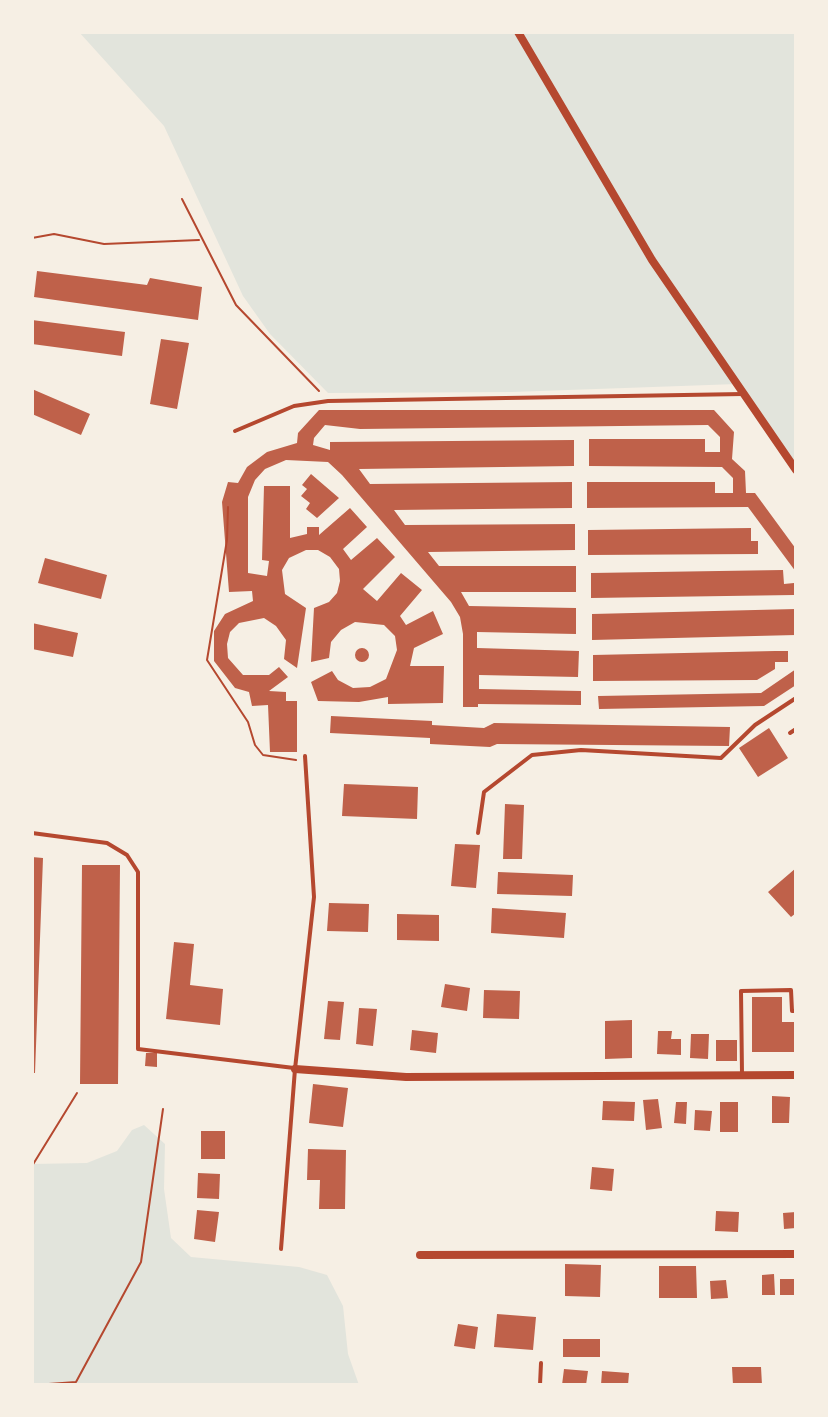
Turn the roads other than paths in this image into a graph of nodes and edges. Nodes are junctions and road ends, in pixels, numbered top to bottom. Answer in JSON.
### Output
{"nodes":[{"id":1,"x":518,"y":32,"type":"edge"},
{"id":2,"x":744,"y":394,"type":"junction"},
{"id":3,"x":235,"y":431,"type":"dead end"},
{"id":4,"x":796,"y":470,"type":"edge"},
{"id":5,"x":796,"y":698,"type":"edge"},
{"id":6,"x":796,"y":729,"type":"edge"},
{"id":7,"x":790,"y":733,"type":"dead end"},
{"id":8,"x":305,"y":758,"type":"road end"},
{"id":9,"x":32,"y":833,"type":"edge"},
{"id":10,"x":478,"y":833,"type":"dead end"},
{"id":11,"x":796,"y":1011,"type":"edge"},
{"id":12,"x":295,"y":1069,"type":"junction"},
{"id":13,"x":796,"y":1075,"type":"edge"},
{"id":14,"x":742,"y":1076,"type":"junction"},
{"id":15,"x":281,"y":1249,"type":"dead end"},
{"id":16,"x":796,"y":1254,"type":"edge"},
{"id":17,"x":420,"y":1255,"type":"dead end"},
{"id":18,"x":541,"y":1363,"type":"dead end"},
{"id":19,"x":540,"y":1385,"type":"edge"}],
"edges":[{"from":1,"to":2,"type":"street"},
{"from":2,"to":3,"type":"lane"},
{"from":2,"to":4,"type":"street"},
{"from":5,"to":10,"type":"lane"},
{"from":6,"to":7,"type":"lane"},
{"from":8,"to":12,"type":"lane"},
{"from":9,"to":12,"type":"lane"},
{"from":11,"to":14,"type":"lane"},
{"from":12,"to":14,"type":"street"},
{"from":12,"to":15,"type":"lane"},
{"from":13,"to":14,"type":"street"},
{"from":16,"to":17,"type":"street"},
{"from":18,"to":19,"type":"lane"}]}
